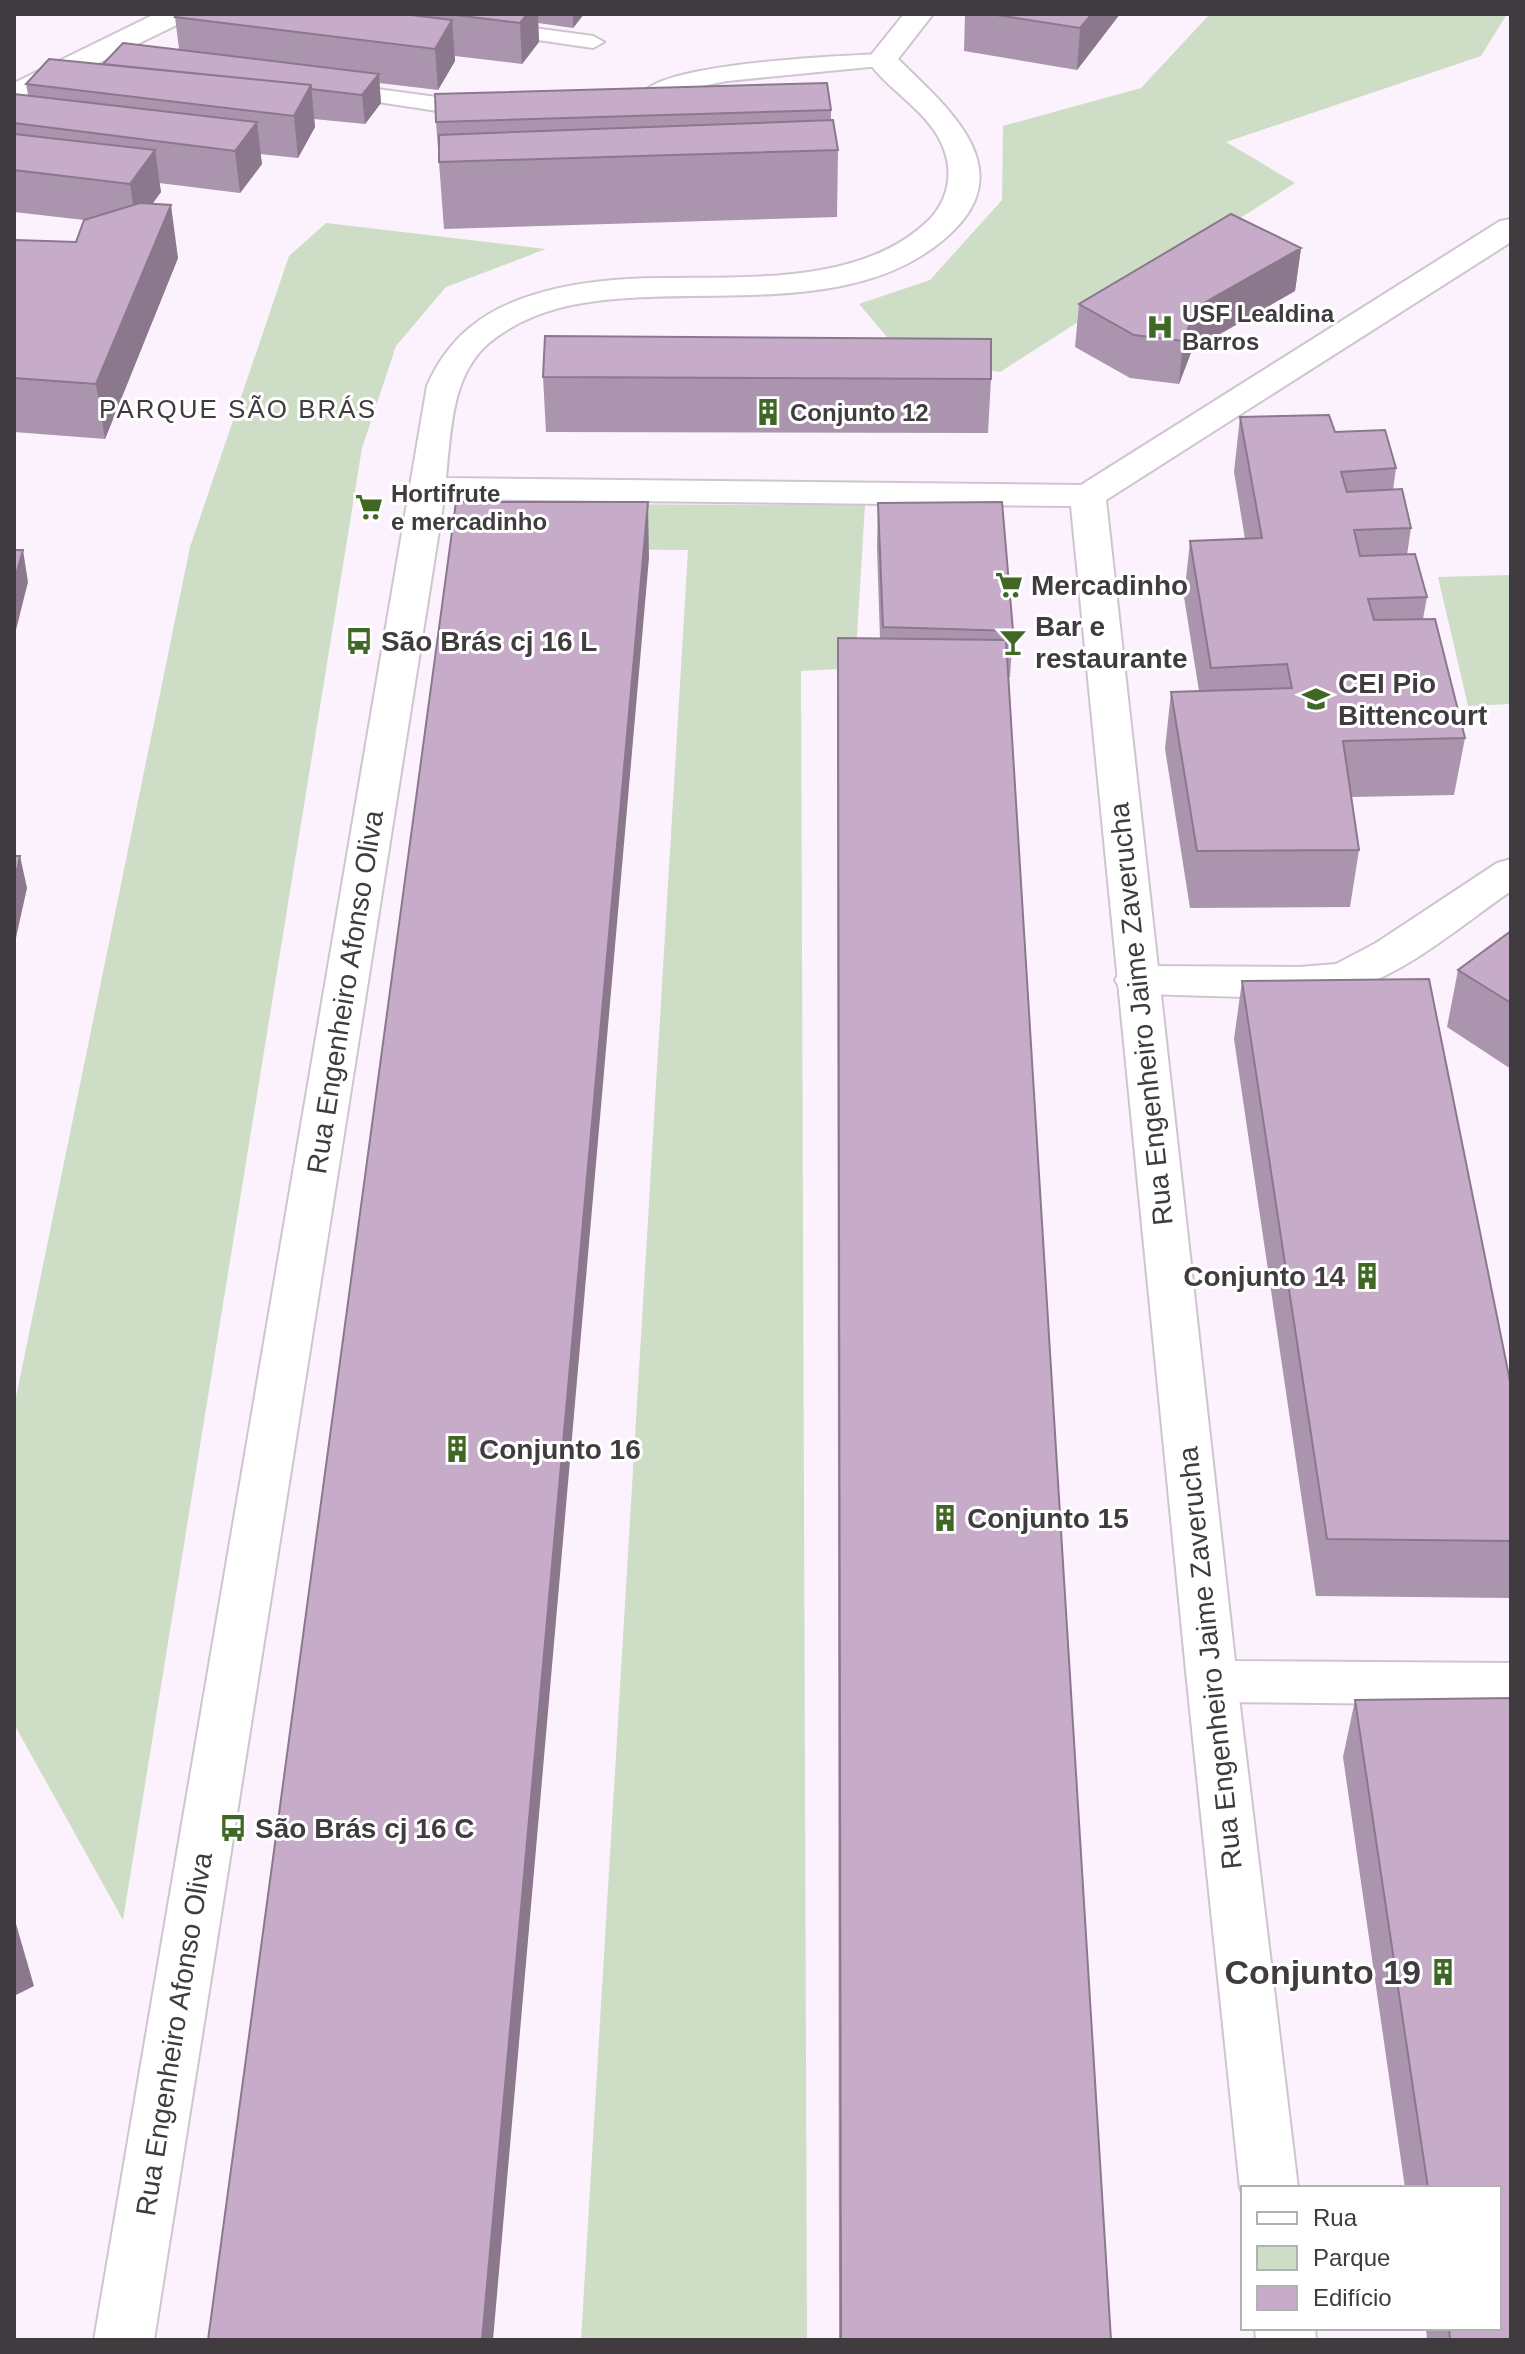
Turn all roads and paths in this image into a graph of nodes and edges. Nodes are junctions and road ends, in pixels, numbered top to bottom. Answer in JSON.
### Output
{"nodes":[{"id":1,"x":177,"y":14,"type":"edge"},
{"id":2,"x":919,"y":14,"type":"edge"},
{"id":3,"x":473,"y":26,"type":"dead end"},
{"id":4,"x":593,"y":42,"type":"dead end"},
{"id":5,"x":90,"y":57,"type":"junction"},
{"id":6,"x":882,"y":60,"type":"junction"},
{"id":7,"x":134,"y":62,"type":"edge"},
{"id":8,"x":319,"y":88,"type":"edge"},
{"id":9,"x":14,"y":95,"type":"edge"},
{"id":10,"x":444,"y":105,"type":"edge"},
{"id":11,"x":648,"y":129,"type":"edge"},
{"id":12,"x":1511,"y":228,"type":"edge"},
{"id":13,"x":428,"y":488,"type":"junction"},
{"id":14,"x":1088,"y":496,"type":"junction"},
{"id":15,"x":1511,"y":872,"type":"edge"},
{"id":16,"x":1136,"y":980,"type":"junction"},
{"id":17,"x":1212,"y":1681,"type":"junction"},
{"id":18,"x":1511,"y":1684,"type":"edge"},
{"id":19,"x":1269,"y":2186,"type":"edge"},
{"id":20,"x":124,"y":2340,"type":"edge"}],
"edges":[{"from":1,"to":5,"type":"street"},
{"from":2,"to":6,"type":"street"},
{"from":3,"to":4,"type":"lane"},
{"from":5,"to":7,"type":"lane"},
{"from":5,"to":9,"type":"street"},
{"from":6,"to":11,"type":"lane"},
{"from":6,"to":13,"type":"street","name":"Rua Engenheiro Afonso Oliva"},
{"from":8,"to":10,"type":"lane"},
{"from":12,"to":14,"type":"street"},
{"from":13,"to":14,"type":"street"},
{"from":13,"to":20,"type":"street","name":"Rua Engenheiro Afonso Oliva"},
{"from":14,"to":16,"type":"street","name":"Rua Engenheiro Jaime Zaverucha"},
{"from":15,"to":16,"type":"street"},
{"from":16,"to":17,"type":"street","name":"Rua Engenheiro Jaime Zaverucha"},
{"from":17,"to":18,"type":"street"},
{"from":17,"to":19,"type":"street","name":"Rua Engenheiro Jaime Zaverucha"}]}
